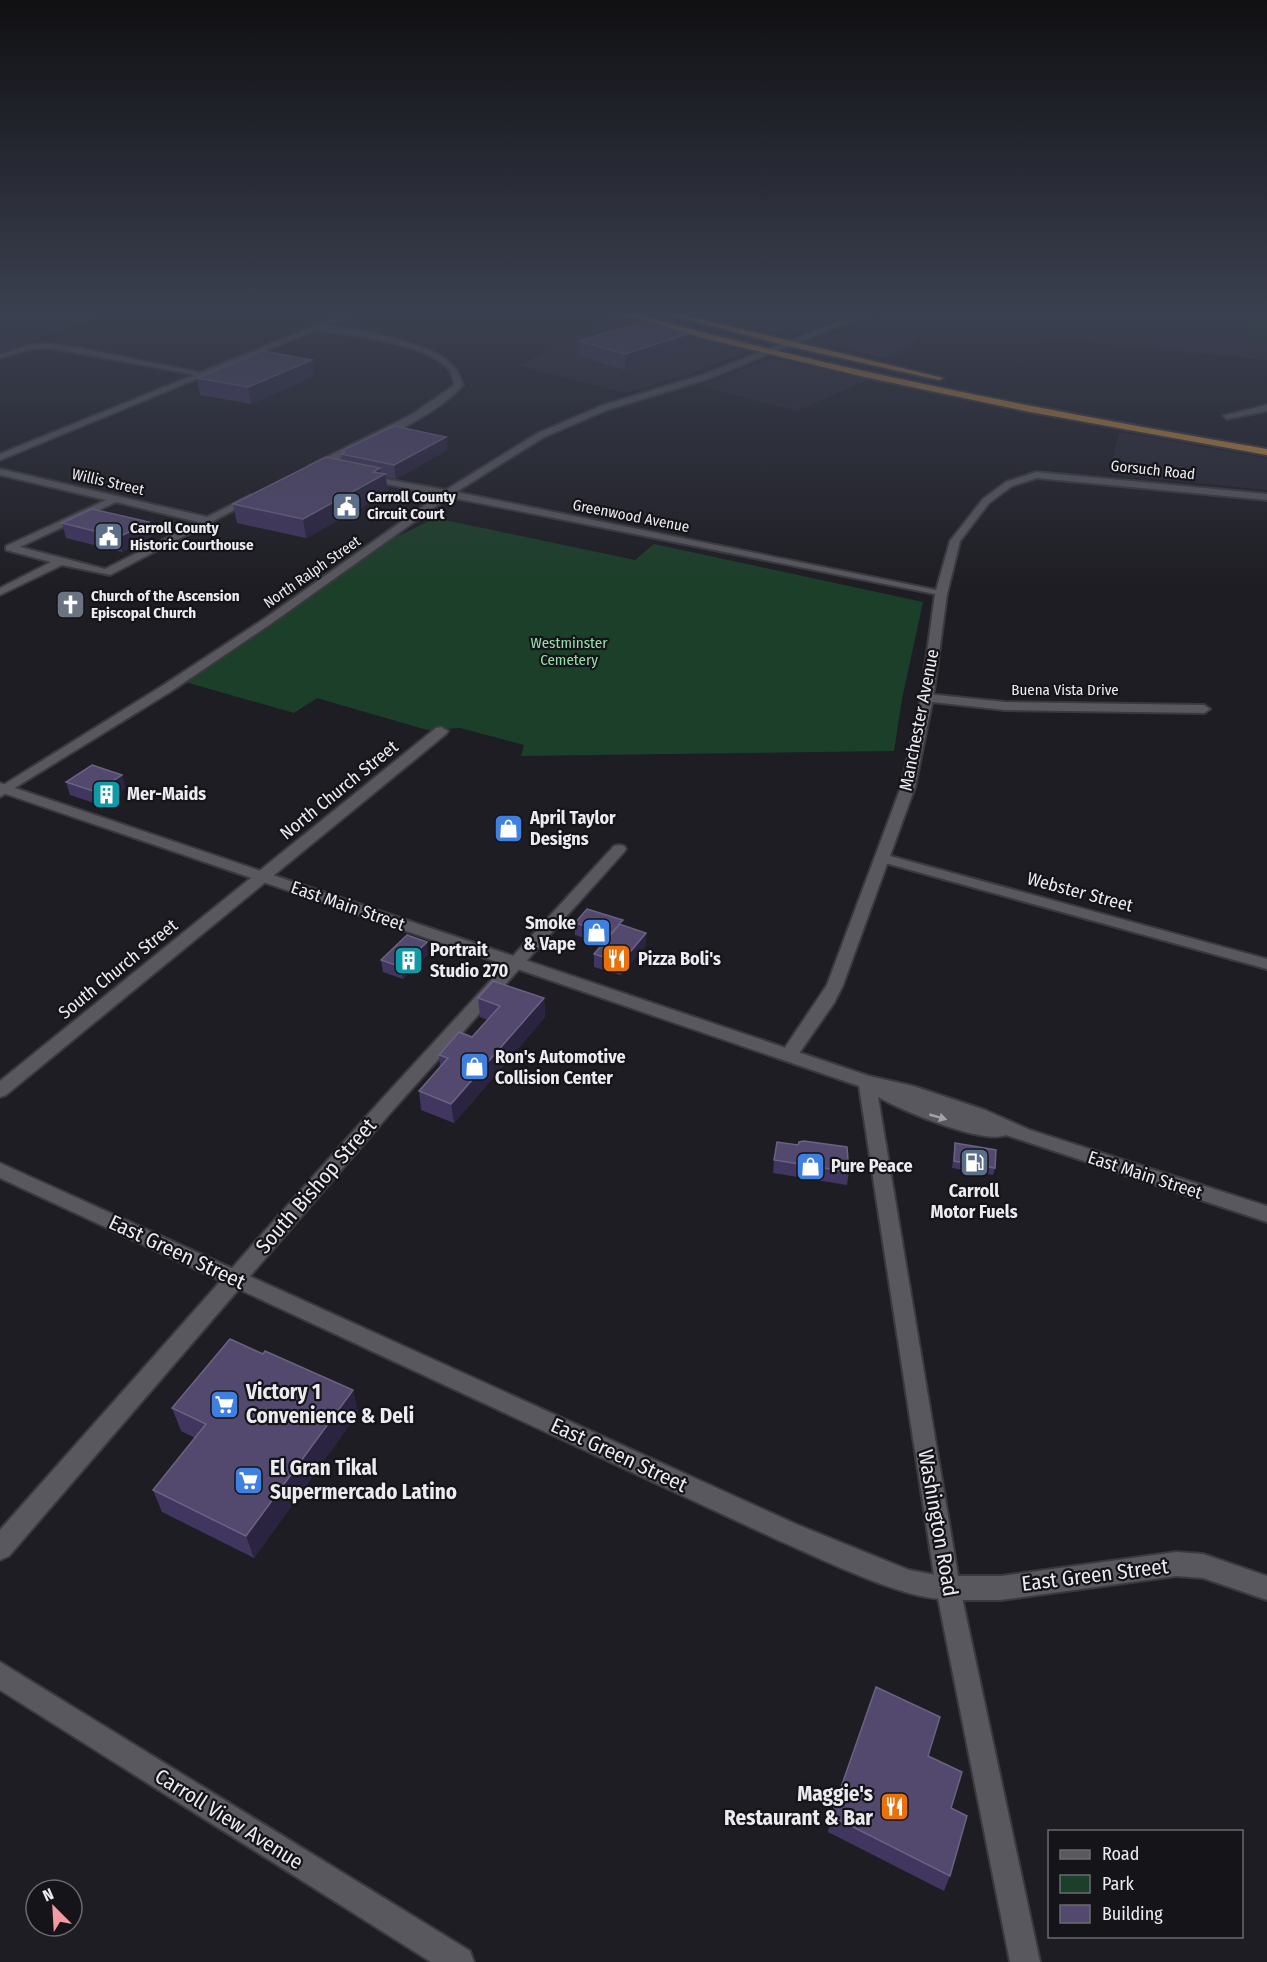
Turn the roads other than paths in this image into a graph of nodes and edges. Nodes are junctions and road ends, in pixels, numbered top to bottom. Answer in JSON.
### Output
{"nodes":[{"id":1,"x":126,"y":406,"type":"edge"},
{"id":2,"x":432,"y":406,"type":"edge"},
{"id":3,"x":612,"y":406,"type":"edge"},
{"id":4,"x":1017,"y":406,"type":"edge"},
{"id":5,"x":1267,"y":408,"type":"edge"},
{"id":6,"x":1227,"y":416,"type":"dead end"},
{"id":7,"x":1129,"y":417,"type":"dead end"},
{"id":8,"x":1185,"y":427,"type":"dead end"},
{"id":9,"x":1196,"y":429,"type":"dead end"},
{"id":10,"x":1267,"y":442,"type":"edge"},
{"id":11,"x":1267,"y":452,"type":"edge"},
{"id":12,"x":0,"y":457,"type":"edge"},
{"id":13,"x":315,"y":467,"type":"junction"},
{"id":14,"x":336,"y":471,"type":"edge"},
{"id":15,"x":0,"y":472,"type":"edge"},
{"id":16,"x":303,"y":472,"type":"edge"},
{"id":17,"x":358,"y":475,"type":"edge"},
{"id":18,"x":1036,"y":475,"type":"joint"},
{"id":19,"x":265,"y":491,"type":"edge"},
{"id":20,"x":448,"y":493,"type":"junction"},
{"id":21,"x":1267,"y":497,"type":"edge"},
{"id":22,"x":115,"y":499,"type":"junction"},
{"id":23,"x":209,"y":520,"type":"junction"},
{"id":24,"x":61,"y":561,"type":"junction"},
{"id":25,"x":0,"y":592,"type":"edge"},
{"id":26,"x":941,"y":594,"type":"junction"},
{"id":27,"x":927,"y":698,"type":"junction"},
{"id":28,"x":1204,"y":709,"type":"dead end"},
{"id":29,"x":441,"y":731,"type":"dead end"},
{"id":30,"x":2,"y":789,"type":"edge"},
{"id":31,"x":619,"y":849,"type":"dead end"},
{"id":32,"x":883,"y":858,"type":"junction"},
{"id":33,"x":261,"y":876,"type":"junction"},
{"id":34,"x":517,"y":963,"type":"junction"},
{"id":35,"x":1267,"y":964,"type":"edge"},
{"id":36,"x":789,"y":1055,"type":"junction"},
{"id":37,"x":867,"y":1082,"type":"junction"},
{"id":38,"x":0,"y":1091,"type":"edge"},
{"id":39,"x":0,"y":1170,"type":"edge"},
{"id":40,"x":1267,"y":1214,"type":"edge"},
{"id":41,"x":235,"y":1279,"type":"junction"},
{"id":42,"x":0,"y":1548,"type":"edge"},
{"id":43,"x":948,"y":1588,"type":"junction"},
{"id":44,"x":1267,"y":1588,"type":"edge"},
{"id":45,"x":0,"y":1675,"type":"edge"},
{"id":46,"x":459,"y":1962,"type":"edge"},
{"id":47,"x":1025,"y":1962,"type":"edge"}],
"edges":[{"from":1,"to":12,"type":"street"},
{"from":2,"to":13,"type":"street"},
{"from":3,"to":20,"type":"street","name":"North Ralph Street"},
{"from":4,"to":11,"type":"highway"},
{"from":5,"to":6,"type":"street"},
{"from":7,"to":8,"type":"highway"},
{"from":9,"to":10,"type":"highway"},
{"from":13,"to":14,"type":"street"},
{"from":13,"to":16,"type":"street"},
{"from":15,"to":22,"type":"street","name":"Willis Street"},
{"from":17,"to":20,"type":"street","name":"Greenwood Avenue"},
{"from":18,"to":21,"type":"street","name":"Gorsuch Road"},
{"from":18,"to":26,"type":"street","name":"Manchester Avenue"},
{"from":19,"to":23,"type":"street"},
{"from":20,"to":26,"type":"street","name":"Greenwood Avenue"},
{"from":20,"to":30,"type":"street","name":"North Ralph Street"},
{"from":22,"to":23,"type":"street","name":"Willis Street"},
{"from":22,"to":24,"type":"street"},
{"from":23,"to":24,"type":"street"},
{"from":24,"to":25,"type":"street"},
{"from":26,"to":27,"type":"street","name":"Manchester Avenue"},
{"from":27,"to":28,"type":"street","name":"Buena Vista Drive"},
{"from":27,"to":32,"type":"street","name":"Manchester Avenue"},
{"from":29,"to":33,"type":"street","name":"North Church Street"},
{"from":30,"to":33,"type":"street","name":"East Main Street"},
{"from":31,"to":34,"type":"street","name":"South Bishop Street"},
{"from":32,"to":35,"type":"street","name":"Webster Street"},
{"from":32,"to":36,"type":"street","name":"Manchester Avenue"},
{"from":33,"to":34,"type":"street","name":"East Main Street"},
{"from":33,"to":38,"type":"street","name":"South Church Street"},
{"from":34,"to":36,"type":"street","name":"East Main Street"},
{"from":34,"to":41,"type":"street","name":"South Bishop Street"},
{"from":36,"to":37,"type":"street","name":"East Main Street"},
{"from":37,"to":40,"type":"street","name":"East Main Street"},
{"from":37,"to":43,"type":"street","name":"Washington Road"},
{"from":39,"to":41,"type":"street","name":"East Green Street"},
{"from":41,"to":42,"type":"street","name":"South Bishop Street"},
{"from":41,"to":43,"type":"street","name":"East Green Street"},
{"from":43,"to":44,"type":"street","name":"East Green Street"},
{"from":43,"to":47,"type":"street","name":"Washington Road"},
{"from":45,"to":46,"type":"street","name":"Carroll View Avenue"}]}
